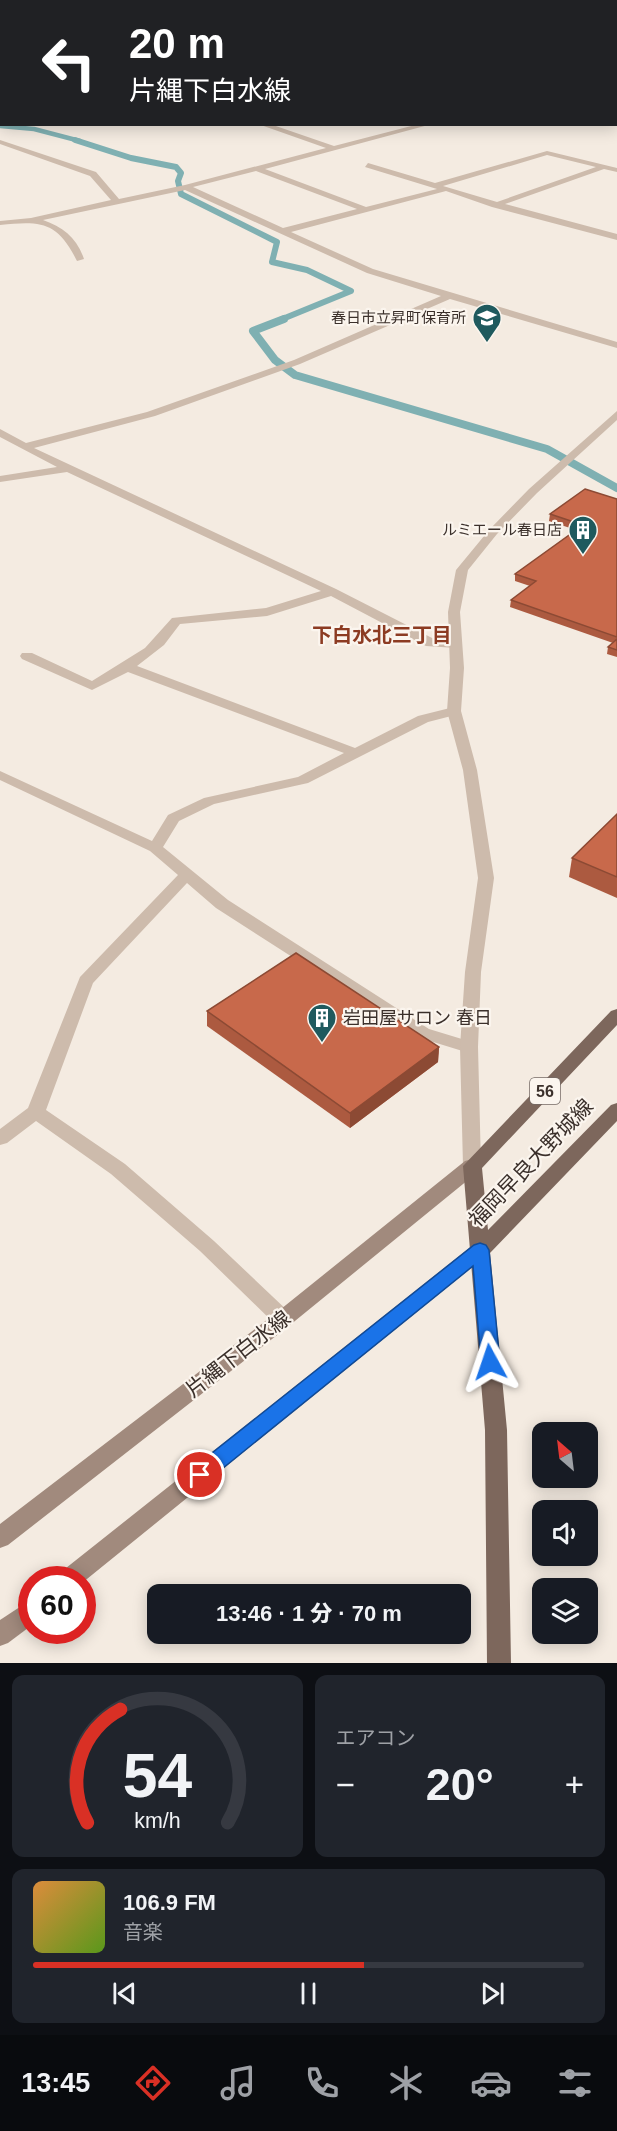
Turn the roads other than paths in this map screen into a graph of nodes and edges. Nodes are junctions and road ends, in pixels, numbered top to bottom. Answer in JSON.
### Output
{"nodes":[{"id":1,"x":267,"y":126,"type":"edge"},
{"id":2,"x":421,"y":126,"type":"edge"},
{"id":3,"x":0,"y":142,"type":"edge"},
{"id":4,"x":335,"y":149,"type":"junction"},
{"id":5,"x":368,"y":165,"type":"dead end"},
{"id":6,"x":604,"y":167,"type":"junction"},
{"id":7,"x":258,"y":169,"type":"junction"},
{"id":8,"x":617,"y":170,"type":"edge"},
{"id":9,"x":437,"y":185,"type":"junction"},
{"id":10,"x":186,"y":187,"type":"junction"},
{"id":11,"x":446,"y":189,"type":"junction"},
{"id":12,"x":116,"y":201,"type":"junction"},
{"id":13,"x":495,"y":205,"type":"junction"},
{"id":14,"x":366,"y":210,"type":"junction"},
{"id":15,"x":31,"y":220,"type":"junction"},
{"id":16,"x":0,"y":223,"type":"edge"},
{"id":17,"x":283,"y":231,"type":"junction"},
{"id":18,"x":617,"y":237,"type":"edge"},
{"id":19,"x":80,"y":259,"type":"dead end"},
{"id":20,"x":449,"y":296,"type":"junction"},
{"id":21,"x":617,"y":345,"type":"edge"},
{"id":22,"x":617,"y":414,"type":"edge"},
{"id":23,"x":0,"y":432,"type":"edge"},
{"id":24,"x":24,"y":447,"type":"junction"},
{"id":25,"x":69,"y":468,"type":"junction"},
{"id":26,"x":0,"y":479,"type":"edge"},
{"id":27,"x":332,"y":592,"type":"junction"},
{"id":28,"x":456,"y":644,"type":"junction"},
{"id":29,"x":27,"y":656,"type":"dead end"},
{"id":30,"x":128,"y":667,"type":"junction"},
{"id":31,"x":454,"y":711,"type":"junction"},
{"id":32,"x":356,"y":753,"type":"junction"},
{"id":33,"x":0,"y":775,"type":"edge"},
{"id":34,"x":155,"y":848,"type":"junction"},
{"id":35,"x":187,"y":874,"type":"junction"},
{"id":36,"x":617,"y":1016,"type":"edge"},
{"id":37,"x":469,"y":1047,"type":"junction"},
{"id":38,"x":617,"y":1110,"type":"edge"},
{"id":39,"x":36,"y":1112,"type":"junction"},
{"id":40,"x":0,"y":1138,"type":"edge"},
{"id":41,"x":472,"y":1166,"type":"junction"},
{"id":42,"x":480,"y":1250,"type":"junction"},
{"id":43,"x":283,"y":1319,"type":"junction"},
{"id":44,"x":0,"y":1538,"type":"edge"},
{"id":45,"x":86,"y":1566,"type":"edge"},
{"id":46,"x":18,"y":1621,"type":"edge"},
{"id":47,"x":0,"y":1635,"type":"edge"},
{"id":48,"x":500,"y":1663,"type":"edge"}],
"edges":[{"from":1,"to":4,"type":"street"},
{"from":2,"to":4,"type":"street"},
{"from":3,"to":12,"type":"street"},
{"from":4,"to":7,"type":"street"},
{"from":5,"to":9,"type":"street"},
{"from":6,"to":8,"type":"street"},
{"from":6,"to":9,"type":"street"},
{"from":6,"to":13,"type":"street"},
{"from":7,"to":10,"type":"street"},
{"from":7,"to":14,"type":"street"},
{"from":9,"to":11,"type":"street"},
{"from":10,"to":12,"type":"street"},
{"from":10,"to":17,"type":"street"},
{"from":11,"to":13,"type":"street"},
{"from":11,"to":14,"type":"street"},
{"from":12,"to":15,"type":"street"},
{"from":13,"to":18,"type":"street"},
{"from":14,"to":17,"type":"street"},
{"from":15,"to":16,"type":"street"},
{"from":15,"to":19,"type":"street"},
{"from":17,"to":20,"type":"street"},
{"from":20,"to":21,"type":"street"},
{"from":20,"to":24,"type":"street"},
{"from":22,"to":28,"type":"street"},
{"from":23,"to":24,"type":"street"},
{"from":24,"to":25,"type":"street"},
{"from":25,"to":26,"type":"street"},
{"from":25,"to":27,"type":"street"},
{"from":27,"to":28,"type":"street"},
{"from":27,"to":30,"type":"street"},
{"from":28,"to":31,"type":"street"},
{"from":29,"to":30,"type":"street"},
{"from":30,"to":32,"type":"street"},
{"from":31,"to":32,"type":"street"},
{"from":31,"to":37,"type":"street"},
{"from":32,"to":34,"type":"street"},
{"from":33,"to":34,"type":"street"},
{"from":34,"to":35,"type":"street"},
{"from":35,"to":37,"type":"street"},
{"from":35,"to":39,"type":"street"},
{"from":36,"to":41,"type":"main road","number":"56"},
{"from":37,"to":41,"type":"street"},
{"from":38,"to":42,"type":"main road","name":"福岡早良大野城線"},
{"from":39,"to":40,"type":"street"},
{"from":39,"to":43,"type":"street"},
{"from":41,"to":42,"type":"main road","name":"福岡早良大野城線"},
{"from":41,"to":43,"type":"main road","name":"片縄下白水線"},
{"from":42,"to":45,"type":"main road"},
{"from":42,"to":48,"type":"main road","name":"福岡早良大野城線"},
{"from":43,"to":44,"type":"main road","name":"片縄下白水線"},
{"from":46,"to":47,"type":"main road"}]}
